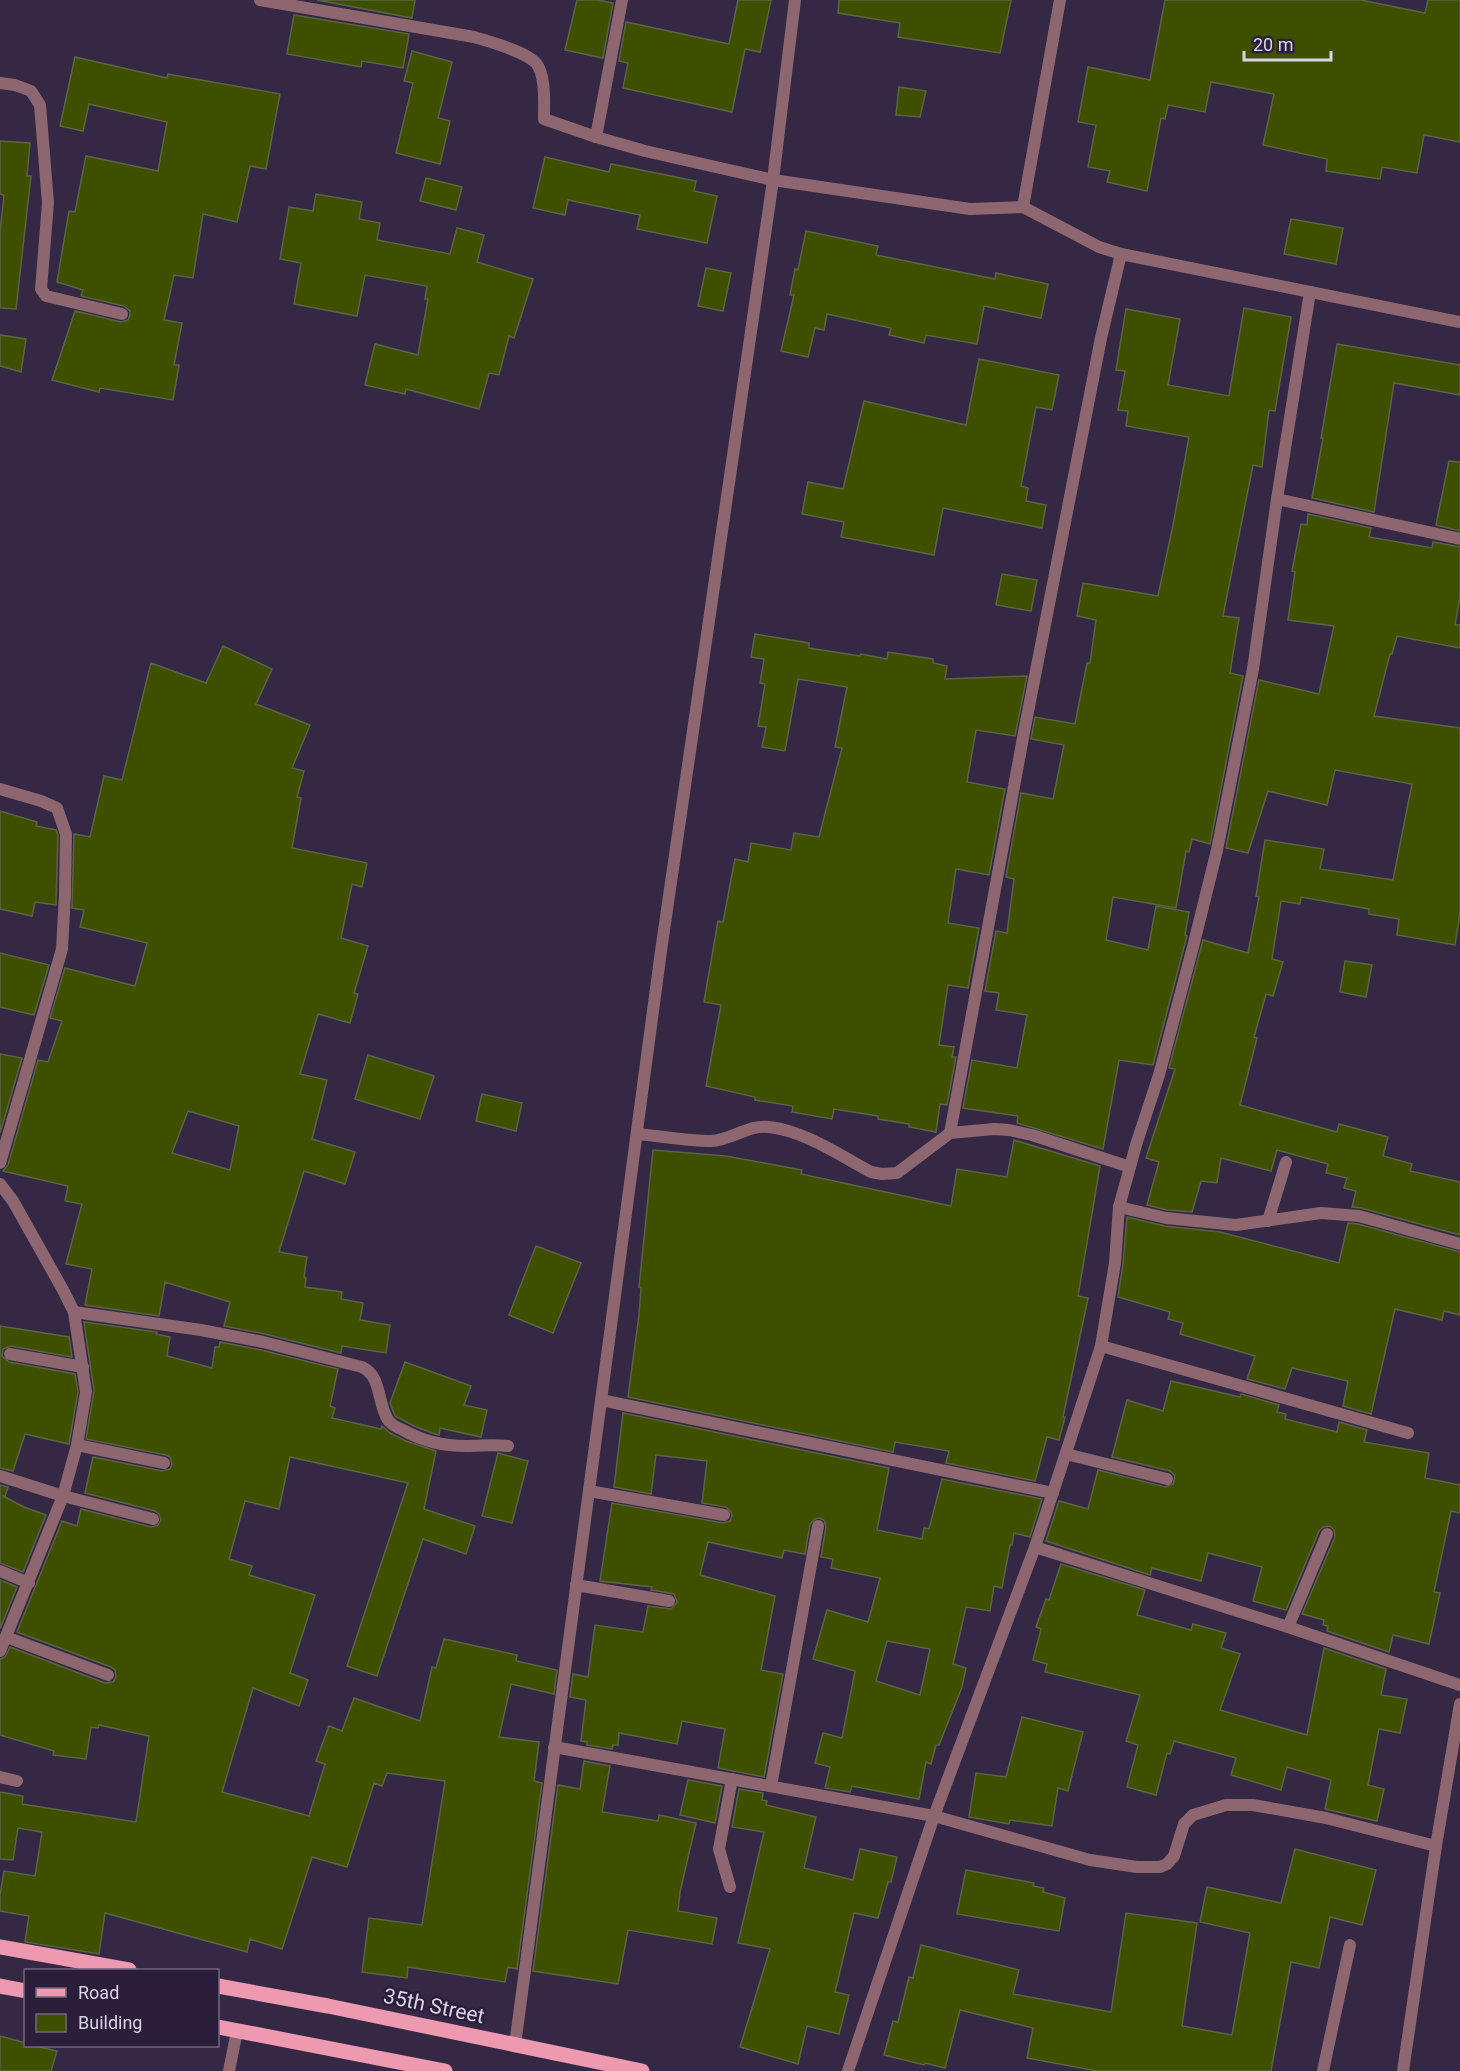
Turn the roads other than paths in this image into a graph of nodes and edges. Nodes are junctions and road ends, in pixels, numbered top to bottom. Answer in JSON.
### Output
{"nodes":[{"id":1,"x":260,"y":0,"type":"edge"},
{"id":2,"x":622,"y":0,"type":"edge"},
{"id":3,"x":795,"y":0,"type":"edge"},
{"id":4,"x":1060,"y":0,"type":"edge"},
{"id":5,"x":0,"y":83,"type":"edge"},
{"id":6,"x":596,"y":137,"type":"junction"},
{"id":7,"x":772,"y":180,"type":"junction"},
{"id":8,"x":1023,"y":207,"type":"junction"},
{"id":9,"x":1120,"y":254,"type":"junction"},
{"id":10,"x":1310,"y":292,"type":"junction"},
{"id":11,"x":122,"y":314,"type":"dead end"},
{"id":12,"x":1460,"y":322,"type":"edge"},
{"id":13,"x":1277,"y":499,"type":"junction"},
{"id":14,"x":1460,"y":539,"type":"edge"},
{"id":15,"x":0,"y":789,"type":"edge"},
{"id":16,"x":950,"y":1133,"type":"junction"},
{"id":17,"x":637,"y":1134,"type":"junction"},
{"id":18,"x":1286,"y":1162,"type":"dead end"},
{"id":19,"x":0,"y":1163,"type":"edge"},
{"id":20,"x":1130,"y":1167,"type":"junction"},
{"id":21,"x":0,"y":1184,"type":"edge"},
{"id":22,"x":1119,"y":1207,"type":"junction"},
{"id":23,"x":1268,"y":1221,"type":"junction"},
{"id":24,"x":1460,"y":1244,"type":"edge"},
{"id":25,"x":74,"y":1312,"type":"junction"},
{"id":26,"x":1101,"y":1346,"type":"junction"},
{"id":27,"x":10,"y":1354,"type":"dead end"},
{"id":28,"x":83,"y":1367,"type":"junction"},
{"id":29,"x":601,"y":1400,"type":"junction"},
{"id":30,"x":1408,"y":1433,"type":"dead end"},
{"id":31,"x":77,"y":1445,"type":"junction"},
{"id":32,"x":508,"y":1446,"type":"dead end"},
{"id":33,"x":1066,"y":1454,"type":"junction"},
{"id":34,"x":164,"y":1463,"type":"dead end"},
{"id":35,"x":0,"y":1476,"type":"edge"},
{"id":36,"x":1167,"y":1479,"type":"dead end"},
{"id":37,"x":589,"y":1491,"type":"junction"},
{"id":38,"x":1053,"y":1493,"type":"junction"},
{"id":39,"x":63,"y":1496,"type":"junction"},
{"id":40,"x":724,"y":1515,"type":"dead end"},
{"id":41,"x":153,"y":1519,"type":"dead end"},
{"id":42,"x":818,"y":1526,"type":"dead end"},
{"id":43,"x":1327,"y":1534,"type":"dead end"},
{"id":44,"x":1035,"y":1547,"type":"junction"},
{"id":45,"x":0,"y":1571,"type":"edge"},
{"id":46,"x":29,"y":1583,"type":"junction"},
{"id":47,"x":576,"y":1585,"type":"junction"},
{"id":48,"x":669,"y":1602,"type":"dead end"},
{"id":49,"x":1288,"y":1627,"type":"junction"},
{"id":50,"x":6,"y":1637,"type":"junction"},
{"id":51,"x":0,"y":1651,"type":"edge"},
{"id":52,"x":108,"y":1675,"type":"dead end"},
{"id":53,"x":1460,"y":1685,"type":"edge"},
{"id":54,"x":1460,"y":1704,"type":"edge"},
{"id":55,"x":554,"y":1747,"type":"junction"},
{"id":56,"x":0,"y":1777,"type":"edge"},
{"id":57,"x":732,"y":1779,"type":"junction"},
{"id":58,"x":17,"y":1780,"type":"dead end"},
{"id":59,"x":771,"y":1786,"type":"junction"},
{"id":60,"x":934,"y":1816,"type":"junction"},
{"id":61,"x":1436,"y":1846,"type":"junction"},
{"id":62,"x":730,"y":1887,"type":"dead end"},
{"id":63,"x":1350,"y":1945,"type":"dead end"},
{"id":64,"x":0,"y":1947,"type":"edge"},
{"id":65,"x":118,"y":1969,"type":"edge"},
{"id":66,"x":0,"y":1986,"type":"edge"},
{"id":67,"x":219,"y":1986,"type":"edge"},
{"id":68,"x":24,"y":1991,"type":"edge"},
{"id":69,"x":219,"y":2027,"type":"edge"},
{"id":70,"x":237,"y":2031,"type":"junction"},
{"id":71,"x":516,"y":2044,"type":"junction"},
{"id":72,"x":229,"y":2071,"type":"edge"},
{"id":73,"x":445,"y":2071,"type":"edge"},
{"id":74,"x":642,"y":2071,"type":"edge"},
{"id":75,"x":848,"y":2071,"type":"edge"},
{"id":76,"x":1323,"y":2071,"type":"edge"},
{"id":77,"x":1403,"y":2071,"type":"edge"}],
"edges":[{"from":1,"to":6,"type":"street"},
{"from":2,"to":6,"type":"street"},
{"from":3,"to":7,"type":"street"},
{"from":4,"to":8,"type":"street"},
{"from":5,"to":11,"type":"street"},
{"from":6,"to":7,"type":"street"},
{"from":7,"to":8,"type":"street"},
{"from":7,"to":17,"type":"street"},
{"from":8,"to":9,"type":"street"},
{"from":9,"to":10,"type":"street"},
{"from":9,"to":16,"type":"street"},
{"from":10,"to":12,"type":"street"},
{"from":10,"to":13,"type":"street"},
{"from":13,"to":14,"type":"street"},
{"from":13,"to":20,"type":"street"},
{"from":15,"to":19,"type":"street"},
{"from":16,"to":17,"type":"street"},
{"from":16,"to":20,"type":"street"},
{"from":17,"to":29,"type":"street"},
{"from":18,"to":23,"type":"street"},
{"from":20,"to":22,"type":"street"},
{"from":21,"to":25,"type":"street"},
{"from":22,"to":23,"type":"street"},
{"from":22,"to":26,"type":"street"},
{"from":23,"to":24,"type":"street"},
{"from":25,"to":28,"type":"street"},
{"from":25,"to":32,"type":"street"},
{"from":26,"to":30,"type":"street"},
{"from":26,"to":33,"type":"street"},
{"from":27,"to":28,"type":"street"},
{"from":28,"to":31,"type":"street"},
{"from":29,"to":37,"type":"street"},
{"from":29,"to":38,"type":"street"},
{"from":31,"to":34,"type":"street"},
{"from":31,"to":39,"type":"street"},
{"from":33,"to":36,"type":"street"},
{"from":33,"to":38,"type":"street"},
{"from":35,"to":39,"type":"street"},
{"from":37,"to":40,"type":"street"},
{"from":37,"to":47,"type":"street"},
{"from":38,"to":44,"type":"street"},
{"from":39,"to":41,"type":"street"},
{"from":39,"to":46,"type":"street"},
{"from":42,"to":59,"type":"street"},
{"from":43,"to":49,"type":"street"},
{"from":44,"to":49,"type":"street"},
{"from":44,"to":60,"type":"street"},
{"from":45,"to":46,"type":"street"},
{"from":46,"to":50,"type":"street"},
{"from":47,"to":48,"type":"street"},
{"from":47,"to":55,"type":"street"},
{"from":49,"to":53,"type":"street"},
{"from":50,"to":51,"type":"street"},
{"from":50,"to":52,"type":"street"},
{"from":54,"to":61,"type":"street"},
{"from":55,"to":57,"type":"street"},
{"from":55,"to":71,"type":"street"},
{"from":56,"to":58,"type":"street"},
{"from":57,"to":59,"type":"street"},
{"from":57,"to":62,"type":"street"},
{"from":59,"to":60,"type":"street"},
{"from":60,"to":61,"type":"street"},
{"from":60,"to":75,"type":"street"},
{"from":61,"to":77,"type":"street"},
{"from":63,"to":76,"type":"street"},
{"from":64,"to":65,"type":"main road"},
{"from":66,"to":68,"type":"main road"},
{"from":67,"to":71,"type":"main road","name":"35th Street"},
{"from":69,"to":70,"type":"main road"},
{"from":70,"to":72,"type":"street"},
{"from":70,"to":73,"type":"main road"},
{"from":71,"to":74,"type":"main road","name":"35th Street"}]}
